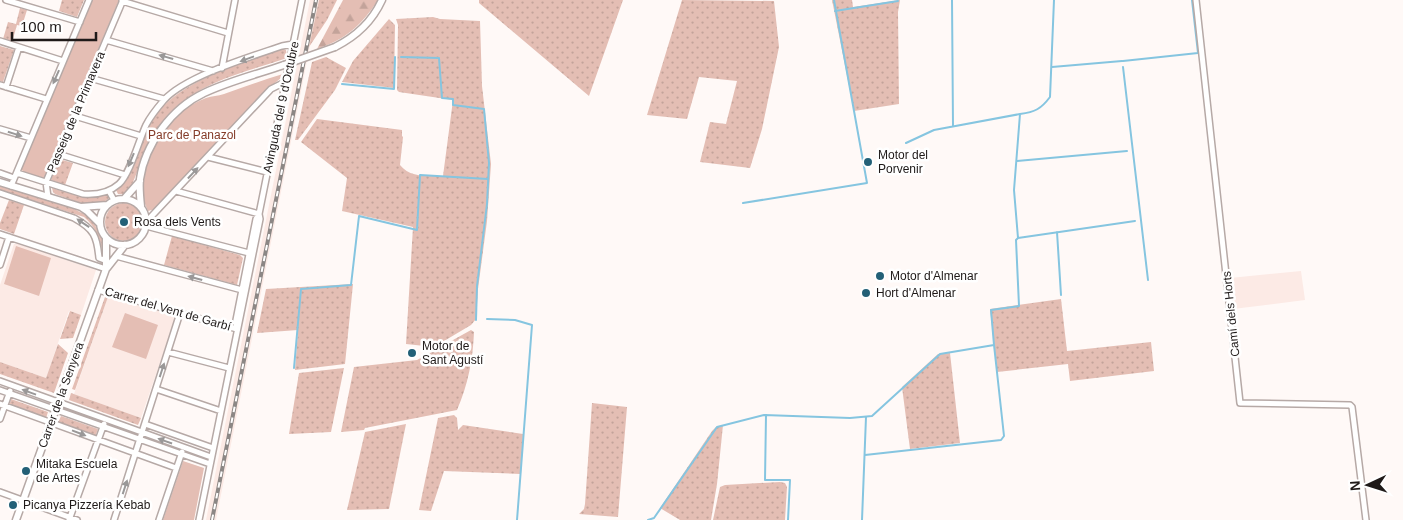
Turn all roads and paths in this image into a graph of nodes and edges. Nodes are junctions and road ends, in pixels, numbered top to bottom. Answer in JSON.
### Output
{"nodes":[{"id":1,"x":6,"y":0,"type":"edge"},
{"id":2,"x":89,"y":0,"type":"edge"},
{"id":3,"x":235,"y":0,"type":"edge"},
{"id":4,"x":302,"y":0,"type":"edge"},
{"id":5,"x":382,"y":0,"type":"edge"},
{"id":6,"x":1196,"y":0,"type":"edge"},
{"id":7,"x":122,"y":1,"type":"edge"},
{"id":8,"x":80,"y":22,"type":"junction"},
{"id":9,"x":228,"y":33,"type":"junction"},
{"id":10,"x":106,"y":40,"type":"junction"},
{"id":11,"x":0,"y":41,"type":"edge"},
{"id":12,"x":293,"y":44,"type":"junction"},
{"id":13,"x":19,"y":47,"type":"junction"},
{"id":14,"x":63,"y":60,"type":"junction"},
{"id":15,"x":222,"y":68,"type":"junction"},
{"id":16,"x":213,"y":71,"type":"junction"},
{"id":17,"x":90,"y":78,"type":"junction"},
{"id":18,"x":285,"y":82,"type":"junction"},
{"id":19,"x":0,"y":85,"type":"edge"},
{"id":20,"x":6,"y":87,"type":"junction"},
{"id":21,"x":274,"y":87,"type":"junction"},
{"id":22,"x":282,"y":93,"type":"junction"},
{"id":23,"x":46,"y":99,"type":"junction"},
{"id":24,"x":164,"y":99,"type":"junction"},
{"id":25,"x":74,"y":116,"type":"junction"},
{"id":26,"x":0,"y":129,"type":"edge"},
{"id":27,"x":141,"y":136,"type":"junction"},
{"id":28,"x":31,"y":138,"type":"junction"},
{"id":29,"x":58,"y":154,"type":"junction"},
{"id":30,"x":208,"y":157,"type":"junction"},
{"id":31,"x":267,"y":172,"type":"junction"},
{"id":32,"x":0,"y":173,"type":"edge"},
{"id":33,"x":125,"y":175,"type":"junction"},
{"id":34,"x":16,"y":176,"type":"junction"},
{"id":35,"x":140,"y":180,"type":"junction"},
{"id":36,"x":0,"y":182,"type":"edge"},
{"id":37,"x":46,"y":182,"type":"junction"},
{"id":38,"x":11,"y":186,"type":"junction"},
{"id":39,"x":109,"y":191,"type":"junction"},
{"id":40,"x":176,"y":191,"type":"junction"},
{"id":41,"x":0,"y":193,"type":"edge"},
{"id":42,"x":48,"y":197,"type":"junction"},
{"id":43,"x":124,"y":199,"type":"junction"},
{"id":44,"x":114,"y":200,"type":"junction"},
{"id":45,"x":107,"y":205,"type":"junction"},
{"id":46,"x":141,"y":206,"type":"junction"},
{"id":47,"x":81,"y":207,"type":"junction"},
{"id":48,"x":259,"y":214,"type":"junction"},
{"id":49,"x":146,"y":223,"type":"junction"},
{"id":50,"x":100,"y":224,"type":"junction"},
{"id":51,"x":0,"y":234,"type":"edge"},
{"id":52,"x":9,"y":237,"type":"junction"},
{"id":53,"x":106,"y":238,"type":"junction"},
{"id":54,"x":125,"y":245,"type":"junction"},
{"id":55,"x":249,"y":253,"type":"junction"},
{"id":56,"x":116,"y":256,"type":"junction"},
{"id":57,"x":107,"y":260,"type":"junction"},
{"id":58,"x":0,"y":265,"type":"edge"},
{"id":59,"x":106,"y":270,"type":"junction"},
{"id":60,"x":98,"y":290,"type":"junction"},
{"id":61,"x":242,"y":290,"type":"junction"},
{"id":62,"x":180,"y":313,"type":"junction"},
{"id":63,"x":237,"y":328,"type":"junction"},
{"id":64,"x":168,"y":352,"type":"junction"},
{"id":65,"x":229,"y":368,"type":"junction"},
{"id":66,"x":0,"y":381,"type":"edge"},
{"id":67,"x":12,"y":385,"type":"junction"},
{"id":68,"x":156,"y":389,"type":"junction"},
{"id":69,"x":0,"y":390,"type":"edge"},
{"id":70,"x":9,"y":393,"type":"junction"},
{"id":71,"x":2,"y":405,"type":"edge"},
{"id":72,"x":56,"y":406,"type":"junction"},
{"id":73,"x":221,"y":411,"type":"junction"},
{"id":74,"x":0,"y":419,"type":"edge"},
{"id":75,"x":106,"y":419,"type":"junction"},
{"id":76,"x":50,"y":422,"type":"junction"},
{"id":77,"x":145,"y":424,"type":"junction"},
{"id":78,"x":104,"y":426,"type":"junction"},
{"id":79,"x":142,"y":433,"type":"junction"},
{"id":80,"x":140,"y":440,"type":"junction"},
{"id":81,"x":98,"y":441,"type":"junction"},
{"id":82,"x":184,"y":448,"type":"junction"},
{"id":83,"x":213,"y":448,"type":"junction"},
{"id":84,"x":136,"y":454,"type":"junction"},
{"id":85,"x":182,"y":454,"type":"junction"},
{"id":86,"x":211,"y":457,"type":"junction"},
{"id":87,"x":210,"y":464,"type":"junction"},
{"id":88,"x":176,"y":468,"type":"junction"},
{"id":89,"x":0,"y":492,"type":"edge"},
{"id":90,"x":22,"y":500,"type":"junction"},
{"id":91,"x":69,"y":519,"type":"edge"},
{"id":92,"x":16,"y":520,"type":"edge"},
{"id":93,"x":77,"y":520,"type":"edge"},
{"id":94,"x":114,"y":520,"type":"edge"},
{"id":95,"x":159,"y":520,"type":"edge"},
{"id":96,"x":199,"y":520,"type":"edge"},
{"id":97,"x":1366,"y":520,"type":"edge"}],
"edges":[{"from":1,"to":8,"type":"street"},
{"from":2,"to":8,"type":"street"},
{"from":3,"to":9,"type":"street"},
{"from":4,"to":12,"type":"street","name":"Avinguda del 9 d'Octubre"},
{"from":5,"to":35,"type":"street","bridge":true},
{"from":6,"to":97,"type":"street","name":"Camí dels Horts"},
{"from":7,"to":9,"type":"street"},
{"from":7,"to":10,"type":"street","name":"Passeig de la Primavera"},
{"from":8,"to":14,"type":"street"},
{"from":9,"to":15,"type":"street"},
{"from":16,"to":10,"type":"street","one_way":true},
{"from":10,"to":17,"type":"street","name":"Passeig de la Primavera"},
{"from":11,"to":13,"type":"street"},
{"from":12,"to":15,"type":"street","one_way":true},
{"from":12,"to":18,"type":"street","name":"Avinguda del 9 d'Octubre"},
{"from":13,"to":14,"type":"street"},
{"from":13,"to":20,"type":"street"},
{"from":14,"to":23,"type":"street","one_way":true},
{"from":15,"to":16,"type":"street"},
{"from":16,"to":24,"type":"street"},
{"from":17,"to":24,"type":"street"},
{"from":17,"to":25,"type":"street","name":"Passeig de la Primavera"},
{"from":18,"to":21,"type":"street"},
{"from":18,"to":22,"type":"street","name":"Avinguda del 9 d'Octubre"},
{"from":19,"to":20,"type":"street"},
{"from":20,"to":23,"type":"street"},
{"from":21,"to":22,"type":"street"},
{"from":21,"to":30,"type":"street"},
{"from":22,"to":31,"type":"street","name":"Avinguda del 9 d'Octubre"},
{"from":23,"to":28,"type":"street"},
{"from":24,"to":27,"type":"street"},
{"from":25,"to":27,"type":"street"},
{"from":25,"to":29,"type":"street","name":"Passeig de la Primavera"},
{"from":26,"to":28,"type":"street","one_way":true},
{"from":27,"to":33,"type":"street","one_way":true},
{"from":28,"to":34,"type":"street"},
{"from":29,"to":33,"type":"street"},
{"from":29,"to":37,"type":"street","name":"Passeig de la Primavera"},
{"from":30,"to":31,"type":"street"},
{"from":40,"to":30,"type":"street","one_way":true},
{"from":31,"to":48,"type":"street","name":"Avinguda del 9 d'Octubre"},
{"from":32,"to":34,"type":"street"},
{"from":33,"to":39,"type":"street"},
{"from":34,"to":37,"type":"street"},
{"from":34,"to":38,"type":"street"},
{"from":35,"to":43,"type":"street"},
{"from":35,"to":46,"type":"street"},
{"from":36,"to":38,"type":"street"},
{"from":37,"to":39,"type":"street"},
{"from":37,"to":42,"type":"street","name":"Passeig de la Primavera"},
{"from":38,"to":42,"type":"street"},
{"from":39,"to":44,"type":"street"},
{"from":40,"to":48,"type":"street"},
{"from":40,"to":49,"type":"street"},
{"from":57,"to":41,"type":"street","one_way":true},
{"from":42,"to":47,"type":"street"},
{"from":43,"to":44,"type":"street"},
{"from":43,"to":46,"type":"street"},
{"from":44,"to":45,"type":"street"},
{"from":45,"to":47,"type":"street"},
{"from":45,"to":50,"type":"street"},
{"from":46,"to":49,"type":"street"},
{"from":47,"to":50,"type":"street"},
{"from":48,"to":55,"type":"street","name":"Avinguda del 9 d'Octubre"},
{"from":48,"to":63,"type":"street","name":"Avinguda del 9 d'Octubre"},
{"from":49,"to":54,"type":"street"},
{"from":49,"to":55,"type":"street"},
{"from":50,"to":53,"type":"street"},
{"from":51,"to":52,"type":"street"},
{"from":52,"to":58,"type":"street"},
{"from":52,"to":59,"type":"street"},
{"from":53,"to":54,"type":"street"},
{"from":53,"to":57,"type":"street","name":"Carrer de la Senyera"},
{"from":54,"to":56,"type":"street","name":"Carrer de la Senyera"},
{"from":55,"to":61,"type":"street","name":"Avinguda del 9 d'Octubre"},
{"from":56,"to":59,"type":"street","name":"Carrer de la Senyera"},
{"from":61,"to":56,"type":"street","one_way":true},
{"from":57,"to":59,"type":"street","name":"Carrer de la Senyera"},
{"from":59,"to":60,"type":"street","name":"Carrer de la Senyera"},
{"from":60,"to":62,"type":"street","name":"Carrer del Vent de Garbí"},
{"from":60,"to":72,"type":"street","name":"Carrer de la Senyera"},
{"from":61,"to":63,"type":"street","name":"Avinguda del 9 d'Octubre"},
{"from":62,"to":63,"type":"street","name":"Carrer del Vent de Garbí"},
{"from":62,"to":64,"type":"street"},
{"from":63,"to":65,"type":"street","name":"Avinguda del 9 d'Octubre"},
{"from":64,"to":65,"type":"street"},
{"from":68,"to":64,"type":"street","one_way":true},
{"from":65,"to":73,"type":"street","name":"Avinguda del 9 d'Octubre"},
{"from":66,"to":67,"type":"street"},
{"from":67,"to":70,"type":"street"},
{"from":72,"to":67,"type":"street","one_way":true},
{"from":68,"to":73,"type":"street"},
{"from":68,"to":77,"type":"street"},
{"from":69,"to":70,"type":"street"},
{"from":70,"to":71,"type":"street"},
{"from":70,"to":72,"type":"street"},
{"from":71,"to":74,"type":"street"},
{"from":71,"to":76,"type":"street"},
{"from":72,"to":75,"type":"street"},
{"from":72,"to":76,"type":"street","name":"Carrer de la Senyera"},
{"from":72,"to":78,"type":"street"},
{"from":73,"to":83,"type":"street","name":"Avinguda del 9 d'Octubre"},
{"from":75,"to":78,"type":"street"},
{"from":75,"to":79,"type":"street"},
{"from":76,"to":81,"type":"street","one_way":true},
{"from":76,"to":90,"type":"street","name":"Carrer de la Senyera"},
{"from":77,"to":79,"type":"street"},
{"from":77,"to":83,"type":"street"},
{"from":78,"to":80,"type":"street"},
{"from":78,"to":81,"type":"street"},
{"from":79,"to":80,"type":"street"},
{"from":82,"to":79,"type":"street","one_way":true},
{"from":80,"to":84,"type":"street"},
{"from":80,"to":85,"type":"street"},
{"from":81,"to":84,"type":"street"},
{"from":81,"to":91,"type":"street"},
{"from":82,"to":85,"type":"street"},
{"from":82,"to":86,"type":"street"},
{"from":83,"to":86,"type":"street","name":"Avinguda del 9 d'Octubre"},
{"from":84,"to":88,"type":"street"},
{"from":94,"to":84,"type":"street","one_way":true},
{"from":85,"to":87,"type":"street"},
{"from":85,"to":88,"type":"street"},
{"from":86,"to":87,"type":"street","name":"Avinguda del 9 d'Octubre"},
{"from":87,"to":96,"type":"street","name":"Avinguda del 9 d'Octubre"},
{"from":88,"to":95,"type":"street"},
{"from":89,"to":90,"type":"street"},
{"from":90,"to":91,"type":"street"},
{"from":90,"to":92,"type":"street","name":"Carrer de la Senyera"},
{"from":91,"to":93,"type":"street"}]}
